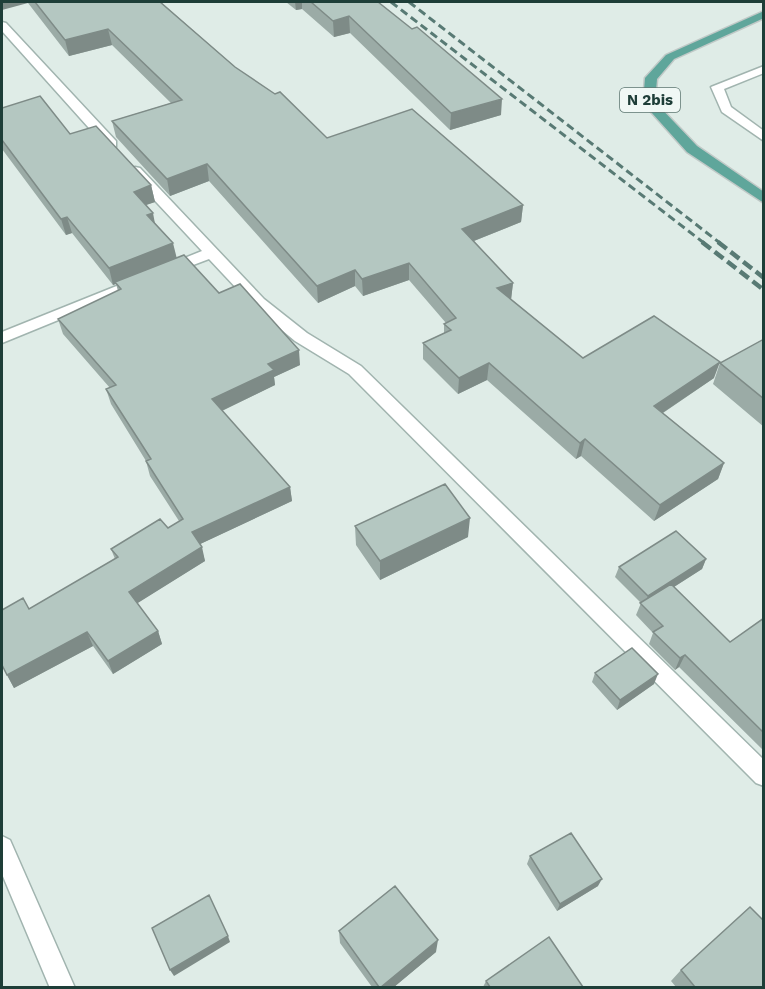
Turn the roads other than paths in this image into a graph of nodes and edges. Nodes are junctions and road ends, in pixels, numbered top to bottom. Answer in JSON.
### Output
{"nodes":[{"id":1,"x":764,"y":14,"type":"edge"},
{"id":2,"x":2,"y":25,"type":"edge"},
{"id":3,"x":764,"y":69,"type":"edge"},
{"id":4,"x":764,"y":137,"type":"edge"},
{"id":5,"x":764,"y":199,"type":"edge"},
{"id":6,"x":210,"y":252,"type":"junction"},
{"id":7,"x":2,"y":338,"type":"edge"},
{"id":8,"x":764,"y":776,"type":"edge"},
{"id":9,"x":2,"y":848,"type":"edge"},
{"id":10,"x":63,"y":987,"type":"edge"}],
"edges":[{"from":1,"to":5,"type":"main road","number":"N 2bis"},
{"from":2,"to":6,"type":"street"},
{"from":3,"to":4,"type":"street"},
{"from":6,"to":7,"type":"street"},
{"from":6,"to":8,"type":"street"},
{"from":9,"to":10,"type":"street"}]}
